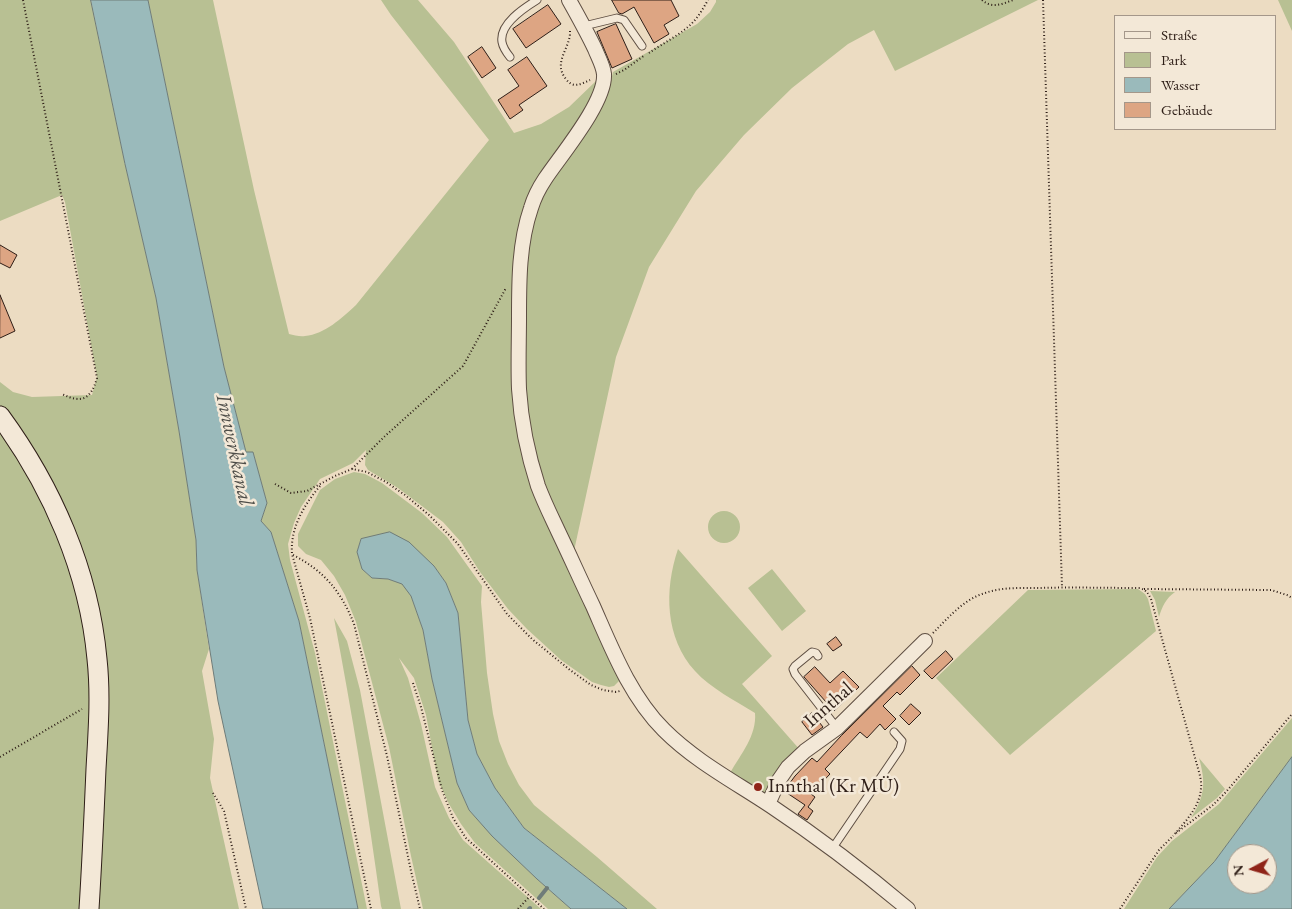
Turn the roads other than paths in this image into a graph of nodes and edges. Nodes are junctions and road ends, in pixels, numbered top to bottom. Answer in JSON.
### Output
{"nodes":[{"id":1,"x":537,"y":0,"type":"edge"},
{"id":2,"x":569,"y":0,"type":"edge"},
{"id":3,"x":577,"y":27,"type":"junction"},
{"id":4,"x":642,"y":46,"type":"dead end"},
{"id":5,"x":510,"y":57,"type":"dead end"},
{"id":6,"x":0,"y":416,"type":"edge"},
{"id":7,"x":924,"y":642,"type":"road end"},
{"id":8,"x":818,"y":656,"type":"dead end"},
{"id":9,"x":837,"y":728,"type":"junction"},
{"id":10,"x":894,"y":732,"type":"dead end"},
{"id":11,"x":768,"y":804,"type":"junction"},
{"id":12,"x":832,"y":849,"type":"junction"},
{"id":13,"x":89,"y":909,"type":"edge"},
{"id":14,"x":908,"y":909,"type":"edge"}],
"edges":[{"from":1,"to":5,"type":"lane"},
{"from":2,"to":3,"type":"street"},
{"from":3,"to":4,"type":"lane"},
{"from":3,"to":11,"type":"street"},
{"from":6,"to":13,"type":"main road"},
{"from":7,"to":9,"type":"street","name":"Innthal"},
{"from":8,"to":9,"type":"lane"},
{"from":9,"to":11,"type":"street","name":"Innthal"},
{"from":10,"to":12,"type":"lane"},
{"from":11,"to":12,"type":"street"},
{"from":12,"to":14,"type":"street"}]}
